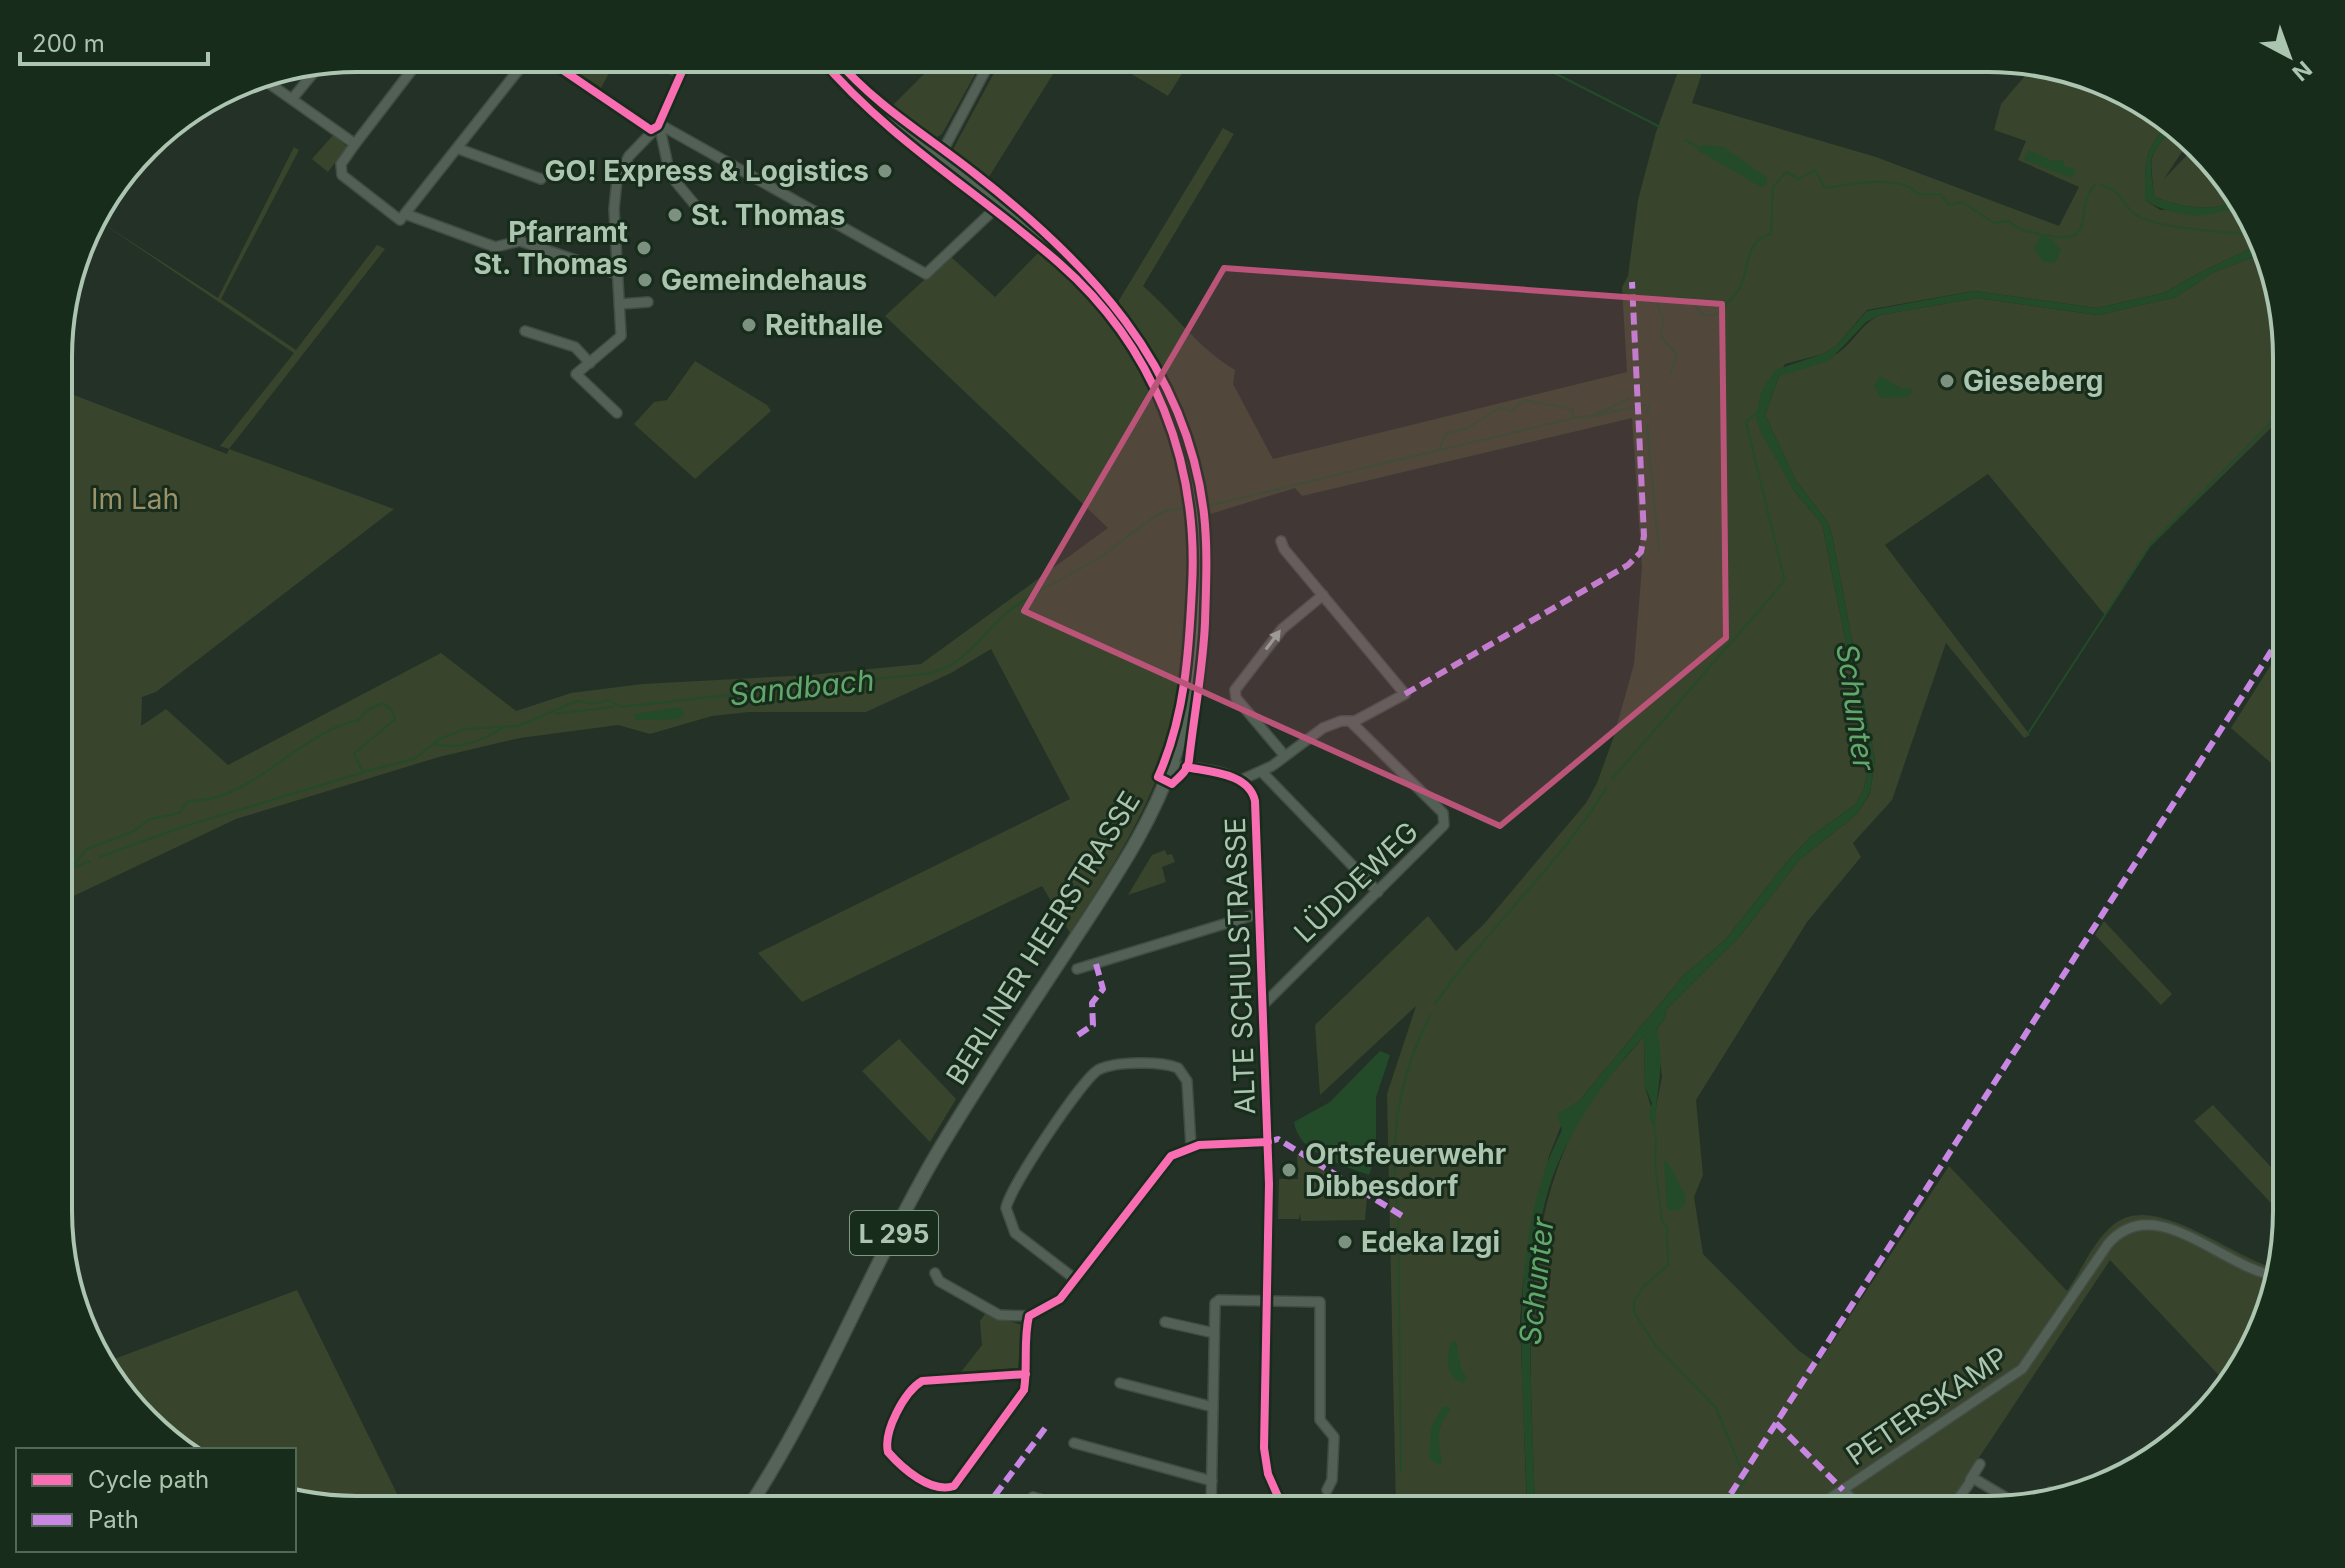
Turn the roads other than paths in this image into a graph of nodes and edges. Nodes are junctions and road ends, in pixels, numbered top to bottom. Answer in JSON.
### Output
{"nodes":[{"id":1,"x":410,"y":72,"type":"edge"},
{"id":2,"x":517,"y":72,"type":"edge"},
{"id":3,"x":567,"y":72,"type":"edge"},
{"id":4,"x":681,"y":72,"type":"edge"},
{"id":5,"x":841,"y":72,"type":"edge"},
{"id":6,"x":985,"y":72,"type":"edge"},
{"id":7,"x":311,"y":75,"type":"edge"},
{"id":8,"x":272,"y":85,"type":"edge"},
{"id":9,"x":292,"y":99,"type":"junction"},
{"id":10,"x":655,"y":127,"type":"junction"},
{"id":11,"x":355,"y":144,"type":"junction"},
{"id":12,"x":459,"y":149,"type":"junction"},
{"id":13,"x":939,"y":158,"type":"junction"},
{"id":14,"x":541,"y":179,"type":"dead end"},
{"id":15,"x":999,"y":205,"type":"junction"},
{"id":16,"x":406,"y":217,"type":"junction"},
{"id":17,"x":706,"y":218,"type":"dead end"},
{"id":18,"x":617,"y":274,"type":"junction"},
{"id":19,"x":648,"y":302,"type":"dead end"},
{"id":20,"x":620,"y":304,"type":"junction"},
{"id":21,"x":525,"y":331,"type":"dead end"},
{"id":22,"x":590,"y":363,"type":"junction"},
{"id":23,"x":617,"y":413,"type":"dead end"},
{"id":24,"x":1281,"y":541,"type":"dead end"},
{"id":25,"x":1323,"y":595,"type":"junction"},
{"id":26,"x":1351,"y":722,"type":"junction"},
{"id":27,"x":1285,"y":756,"type":"junction"},
{"id":28,"x":1172,"y":766,"type":"junction"},
{"id":29,"x":1262,"y":772,"type":"junction"},
{"id":30,"x":1241,"y":780,"type":"junction"},
{"id":31,"x":1378,"y":892,"type":"junction"},
{"id":32,"x":1260,"y":913,"type":"junction"},
{"id":33,"x":1077,"y":969,"type":"dead end"},
{"id":34,"x":1265,"y":1003,"type":"junction"},
{"id":35,"x":1268,"y":1142,"type":"junction"},
{"id":36,"x":1191,"y":1146,"type":"junction"},
{"id":37,"x":935,"y":1273,"type":"dead end"},
{"id":38,"x":2266,"y":1273,"type":"edge"},
{"id":39,"x":1075,"y":1279,"type":"junction"},
{"id":40,"x":1266,"y":1301,"type":"junction"},
{"id":41,"x":1029,"y":1316,"type":"junction"},
{"id":42,"x":1165,"y":1322,"type":"dead end"},
{"id":43,"x":1214,"y":1333,"type":"junction"},
{"id":44,"x":1026,"y":1374,"type":"junction"},
{"id":45,"x":1120,"y":1383,"type":"dead end"},
{"id":46,"x":1213,"y":1407,"type":"junction"},
{"id":47,"x":1074,"y":1443,"type":"dead end"},
{"id":48,"x":1980,"y":1464,"type":"dead end"},
{"id":49,"x":1970,"y":1480,"type":"junction"},
{"id":50,"x":1212,"y":1481,"type":"junction"},
{"id":51,"x":1327,"y":1490,"type":"dead end"},
{"id":52,"x":1843,"y":1490,"type":"junction"},
{"id":53,"x":2004,"y":1495,"type":"edge"},
{"id":54,"x":756,"y":1496,"type":"edge"},
{"id":55,"x":1211,"y":1496,"type":"edge"},
{"id":56,"x":1278,"y":1496,"type":"edge"},
{"id":57,"x":1834,"y":1496,"type":"edge"},
{"id":58,"x":1849,"y":1496,"type":"edge"},
{"id":59,"x":1960,"y":1496,"type":"edge"}],
"edges":[{"from":1,"to":11,"type":"street"},
{"from":2,"to":12,"type":"street"},
{"from":3,"to":10,"type":"street"},
{"from":4,"to":10,"type":"street"},
{"from":5,"to":13,"type":"main road","name":"BERLINER HEERSTRASSE","number":"L 295"},
{"from":6,"to":13,"type":"street"},
{"from":7,"to":9,"type":"street"},
{"from":8,"to":9,"type":"street"},
{"from":9,"to":11,"type":"street"},
{"from":10,"to":15,"type":"street"},
{"from":10,"to":17,"type":"street"},
{"from":10,"to":18,"type":"street"},
{"from":11,"to":16,"type":"street"},
{"from":12,"to":14,"type":"street"},
{"from":12,"to":16,"type":"street"},
{"from":13,"to":15,"type":"main road","name":"BERLINER HEERSTRASSE","number":"L 295"},
{"from":15,"to":28,"type":"main road","name":"BERLINER HEERSTRASSE","number":"L 295"},
{"from":16,"to":18,"type":"street"},
{"from":18,"to":20,"type":"street"},
{"from":19,"to":20,"type":"street"},
{"from":20,"to":22,"type":"street"},
{"from":21,"to":22,"type":"street"},
{"from":22,"to":23,"type":"street"},
{"from":24,"to":25,"type":"street"},
{"from":25,"to":26,"type":"street"},
{"from":27,"to":25,"type":"street","one_way":true},
{"from":26,"to":27,"type":"street"},
{"from":26,"to":31,"type":"street","name":"LÜDDEWEG"},
{"from":27,"to":29,"type":"street"},
{"from":28,"to":30,"type":"street","name":"ALTE SCHULSTRASSE"},
{"from":28,"to":54,"type":"main road","name":"BERLINER HEERSTRASSE","number":"L 295"},
{"from":29,"to":30,"type":"street"},
{"from":29,"to":31,"type":"street"},
{"from":30,"to":32,"type":"street","name":"ALTE SCHULSTRASSE"},
{"from":31,"to":34,"type":"street","name":"LÜDDEWEG"},
{"from":32,"to":33,"type":"street"},
{"from":32,"to":34,"type":"street","name":"ALTE SCHULSTRASSE"},
{"from":34,"to":35,"type":"street","name":"ALTE SCHULSTRASSE"},
{"from":35,"to":36,"type":"street"},
{"from":35,"to":40,"type":"street","name":"ALTE SCHULSTRASSE"},
{"from":36,"to":39,"type":"street"},
{"from":36,"to":39,"type":"street"},
{"from":37,"to":41,"type":"street"},
{"from":38,"to":52,"type":"street","name":"PETERSKAMP"},
{"from":39,"to":41,"type":"street"},
{"from":40,"to":43,"type":"street"},
{"from":40,"to":51,"type":"street"},
{"from":40,"to":56,"type":"street","name":"ALTE SCHULSTRASSE"},
{"from":41,"to":44,"type":"street"},
{"from":42,"to":43,"type":"street"},
{"from":43,"to":46,"type":"street"},
{"from":44,"to":44,"type":"street"},
{"from":45,"to":46,"type":"street"},
{"from":46,"to":50,"type":"street"},
{"from":47,"to":50,"type":"street"},
{"from":48,"to":49,"type":"street"},
{"from":49,"to":53,"type":"street"},
{"from":49,"to":59,"type":"street"},
{"from":50,"to":55,"type":"street"},
{"from":52,"to":57,"type":"street","name":"PETERSKAMP"},
{"from":52,"to":58,"type":"street"}]}
